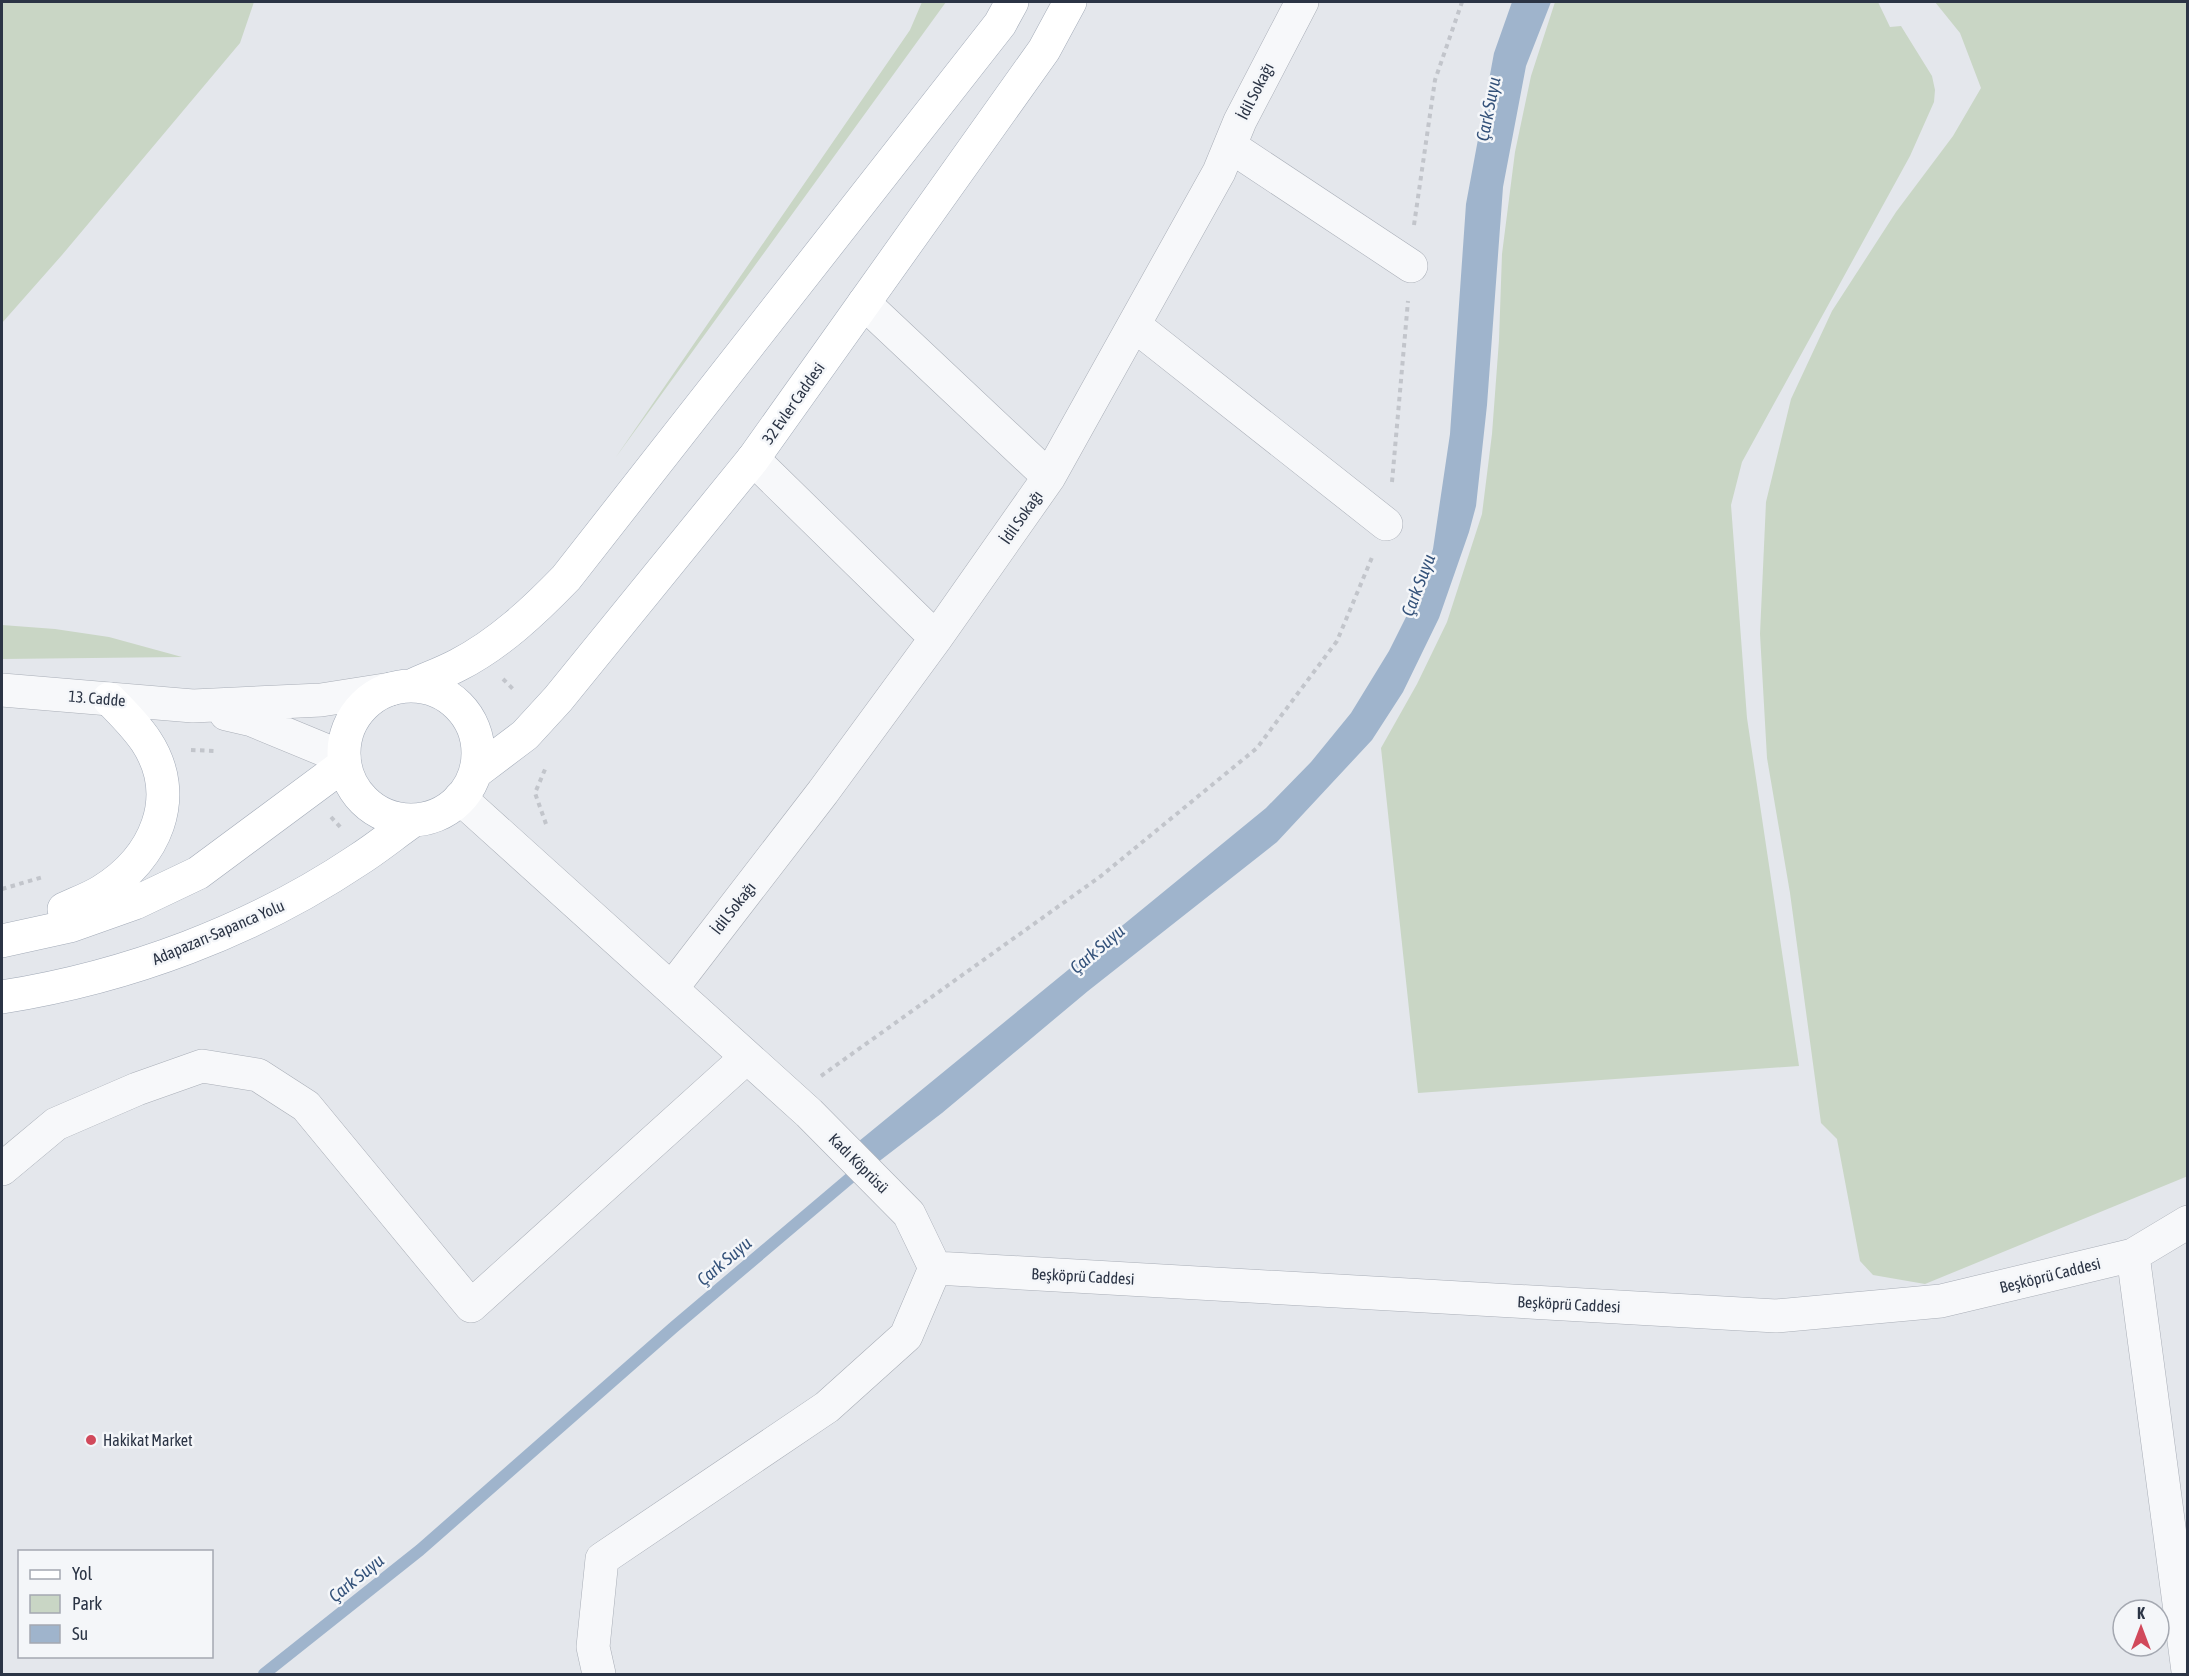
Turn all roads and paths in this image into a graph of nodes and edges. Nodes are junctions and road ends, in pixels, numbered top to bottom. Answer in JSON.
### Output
{"nodes":[{"id":1,"x":1012,"y":2,"type":"edge"},
{"id":2,"x":1070,"y":2,"type":"edge"},
{"id":3,"x":1302,"y":2,"type":"edge"},
{"id":4,"x":1462,"y":2,"type":"edge"},
{"id":5,"x":1230,"y":146,"type":"junction"},
{"id":6,"x":1411,"y":266,"type":"junction"},
{"id":7,"x":864,"y":303,"type":"junction"},
{"id":8,"x":1134,"y":325,"type":"junction"},
{"id":9,"x":753,"y":459,"type":"junction"},
{"id":10,"x":1049,"y":477,"type":"junction"},
{"id":11,"x":1386,"y":524,"type":"junction"},
{"id":12,"x":936,"y":638,"type":"junction"},
{"id":13,"x":496,"y":673,"type":"dead end"},
{"id":14,"x":401,"y":688,"type":"junction"},
{"id":15,"x":2,"y":690,"type":"edge"},
{"id":16,"x":521,"y":696,"type":"dead end"},
{"id":17,"x":109,"y":699,"type":"junction"},
{"id":18,"x":193,"y":706,"type":"junction"},
{"id":19,"x":552,"y":759,"type":"dead end"},
{"id":20,"x":345,"y":761,"type":"junction"},
{"id":21,"x":468,"y":785,"type":"junction"},
{"id":22,"x":414,"y":820,"type":"junction"},
{"id":23,"x":552,"y":831,"type":"dead end"},
{"id":24,"x":50,"y":875,"type":"dead end"},
{"id":25,"x":2,"y":889,"type":"edge"},
{"id":26,"x":2,"y":940,"type":"edge"},
{"id":27,"x":672,"y":988,"type":"junction"},
{"id":28,"x":2,"y":997,"type":"edge"},
{"id":29,"x":747,"y":1057,"type":"junction"},
{"id":30,"x":800,"y":1106,"type":"junction"},
{"id":31,"x":2,"y":1168,"type":"edge"},
{"id":32,"x":2184,"y":1233,"type":"edge"},
{"id":33,"x":2133,"y":1255,"type":"junction"},
{"id":34,"x":935,"y":1268,"type":"junction"},
{"id":35,"x":2187,"y":1671,"type":"edge"},
{"id":36,"x":599,"y":1674,"type":"edge"}],
"edges":[{"from":1,"to":14,"type":"main road"},
{"from":2,"to":7,"type":"main road","name":"32 Evler Caddesi"},
{"from":3,"to":5,"type":"street","name":"İdil Sokağı"},
{"from":4,"to":6,"type":"path"},
{"from":5,"to":6,"type":"street"},
{"from":5,"to":8,"type":"street","name":"İdil Sokağı"},
{"from":6,"to":11,"type":"path"},
{"from":7,"to":9,"type":"main road","name":"32 Evler Caddesi"},
{"from":7,"to":10,"type":"street"},
{"from":8,"to":10,"type":"street","name":"İdil Sokağı"},
{"from":8,"to":11,"type":"street"},
{"from":9,"to":12,"type":"street"},
{"from":9,"to":21,"type":"main road","name":"32 Evler Caddesi"},
{"from":10,"to":12,"type":"street","name":"İdil Sokağı"},
{"from":11,"to":30,"type":"path"},
{"from":12,"to":27,"type":"street","name":"İdil Sokağı"},
{"from":13,"to":16,"type":"path"},
{"from":14,"to":18,"type":"street"},
{"from":14,"to":20,"type":"main road"},
{"from":14,"to":21,"type":"main road"},
{"from":15,"to":17,"type":"street","name":"13. Cadde"},
{"from":17,"to":18,"type":"street","name":"13. Cadde"},
{"from":17,"to":26,"type":"main road"},
{"from":18,"to":20,"type":"street"},
{"from":19,"to":23,"type":"path"},
{"from":20,"to":22,"type":"main road"},
{"from":20,"to":26,"type":"main road"},
{"from":21,"to":22,"type":"main road"},
{"from":21,"to":27,"type":"street","name":"Kadı Köprüsü"},
{"from":22,"to":28,"type":"main road","name":"Adapazarı-Sapanca Yolu"},
{"from":24,"to":25,"type":"path"},
{"from":27,"to":29,"type":"street","name":"Kadı Köprüsü"},
{"from":29,"to":30,"type":"street","name":"Kadı Köprüsü"},
{"from":29,"to":31,"type":"street"},
{"from":30,"to":34,"type":"street","name":"Kadı Köprüsü"},
{"from":32,"to":33,"type":"street","name":"Beşköprü Caddesi"},
{"from":33,"to":34,"type":"street","name":"Beşköprü Caddesi"},
{"from":33,"to":35,"type":"street"},
{"from":34,"to":36,"type":"street"}]}
